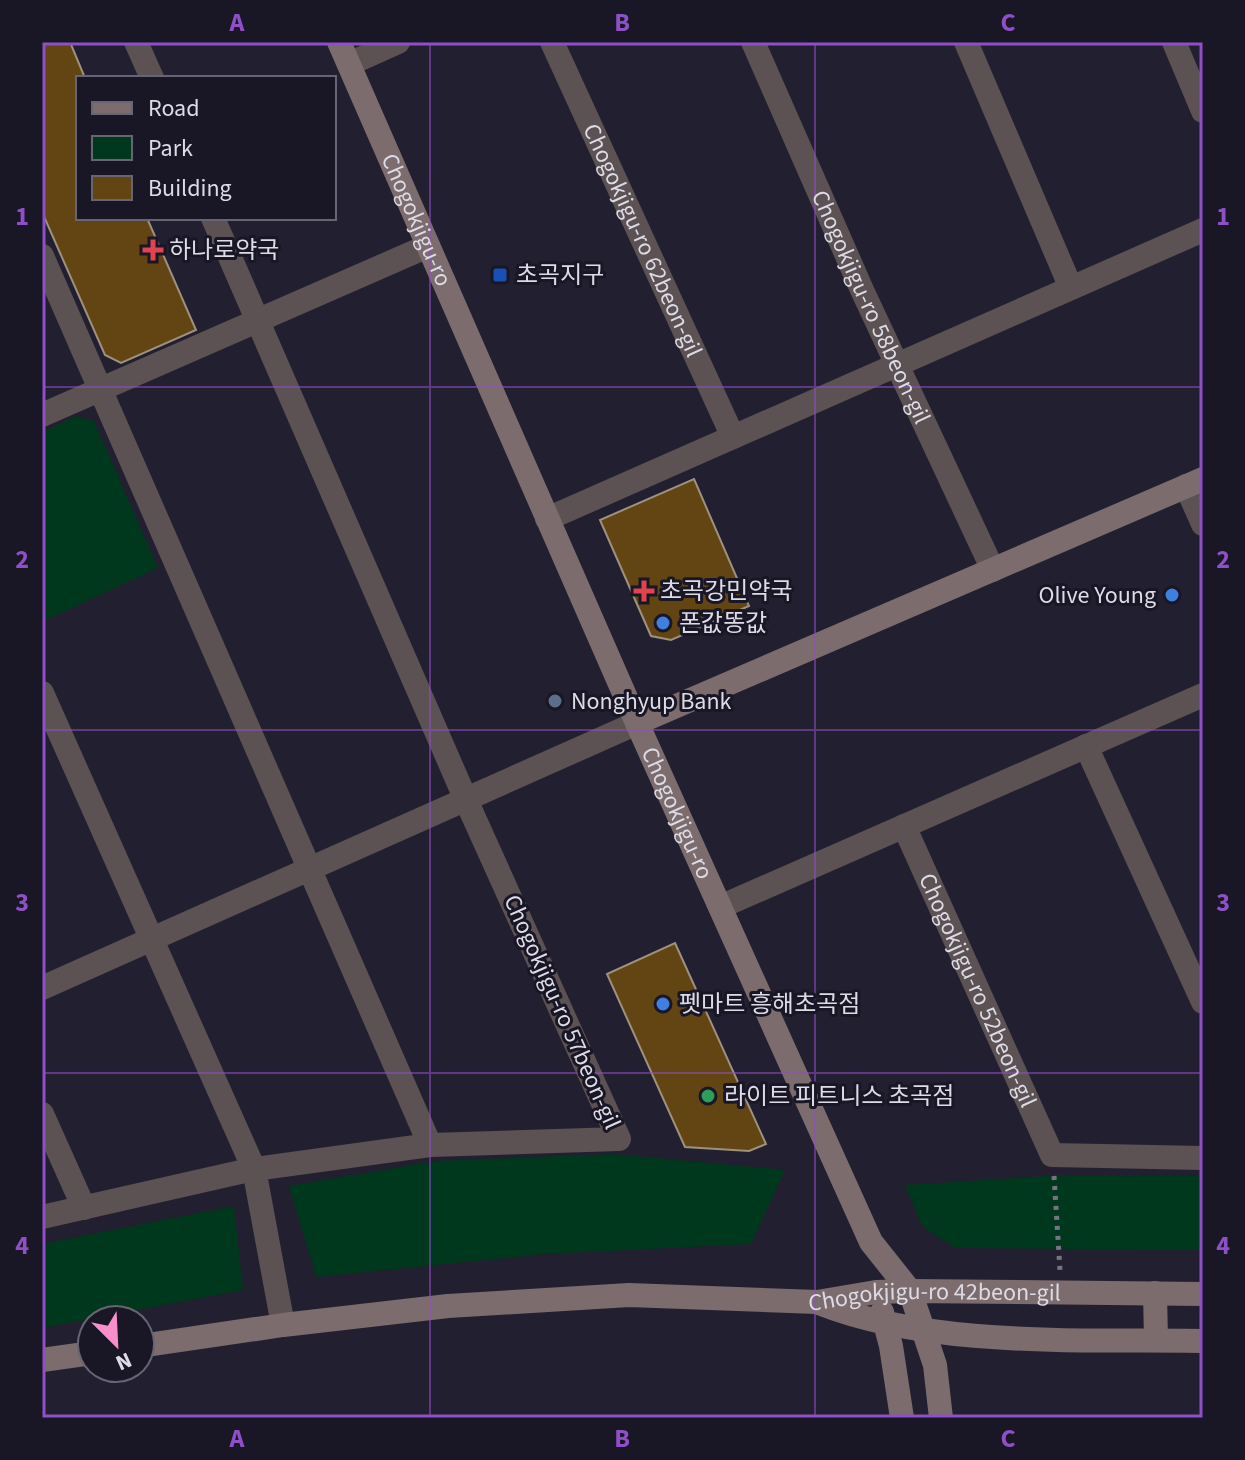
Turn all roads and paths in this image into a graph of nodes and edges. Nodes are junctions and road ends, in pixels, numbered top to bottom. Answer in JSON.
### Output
{"nodes":[{"id":1,"x":136,"y":42,"type":"edge"},
{"id":2,"x":398,"y":42,"type":"edge"},
{"id":3,"x":552,"y":42,"type":"edge"},
{"id":4,"x":753,"y":42,"type":"edge"},
{"id":5,"x":966,"y":42,"type":"edge"},
{"id":6,"x":1174,"y":42,"type":"edge"},
{"id":7,"x":344,"y":53,"type":"edge"},
{"id":8,"x":151,"y":76,"type":"edge"},
{"id":9,"x":1203,"y":111,"type":"edge"},
{"id":10,"x":214,"y":220,"type":"edge"},
{"id":11,"x":1203,"y":230,"type":"edge"},
{"id":12,"x":428,"y":246,"type":"junction"},
{"id":13,"x":42,"y":256,"type":"edge"},
{"id":14,"x":1071,"y":288,"type":"junction"},
{"id":15,"x":257,"y":321,"type":"junction"},
{"id":16,"x":897,"y":365,"type":"junction"},
{"id":17,"x":100,"y":389,"type":"junction"},
{"id":18,"x":42,"y":415,"type":"edge"},
{"id":19,"x":733,"y":437,"type":"junction"},
{"id":20,"x":1195,"y":483,"type":"edge"},
{"id":21,"x":547,"y":519,"type":"junction"},
{"id":22,"x":1203,"y":524,"type":"edge"},
{"id":23,"x":993,"y":570,"type":"junction"},
{"id":24,"x":42,"y":693,"type":"edge"},
{"id":25,"x":1203,"y":695,"type":"edge"},
{"id":26,"x":637,"y":723,"type":"junction"},
{"id":27,"x":1086,"y":746,"type":"junction"},
{"id":28,"x":466,"y":800,"type":"junction"},
{"id":29,"x":904,"y":826,"type":"junction"},
{"id":30,"x":310,"y":869,"type":"junction"},
{"id":31,"x":720,"y":907,"type":"junction"},
{"id":32,"x":151,"y":938,"type":"junction"},
{"id":33,"x":42,"y":988,"type":"edge"},
{"id":34,"x":1203,"y":1002,"type":"edge"},
{"id":35,"x":42,"y":1114,"type":"edge"},
{"id":36,"x":430,"y":1145,"type":"junction"},
{"id":37,"x":1052,"y":1155,"type":"junction"},
{"id":38,"x":1203,"y":1158,"type":"edge"},
{"id":39,"x":254,"y":1169,"type":"junction"},
{"id":40,"x":84,"y":1208,"type":"junction"},
{"id":41,"x":42,"y":1217,"type":"edge"},
{"id":42,"x":875,"y":1250,"type":"junction"},
{"id":43,"x":910,"y":1291,"type":"junction"},
{"id":44,"x":876,"y":1292,"type":"junction"},
{"id":45,"x":1062,"y":1292,"type":"junction"},
{"id":46,"x":1155,"y":1293,"type":"junction"},
{"id":47,"x":1203,"y":1294,"type":"edge"},
{"id":48,"x":817,"y":1302,"type":"junction"},
{"id":49,"x":886,"y":1324,"type":"junction"},
{"id":50,"x":283,"y":1325,"type":"junction"},
{"id":51,"x":923,"y":1328,"type":"junction"},
{"id":52,"x":1156,"y":1340,"type":"junction"},
{"id":53,"x":1203,"y":1341,"type":"edge"},
{"id":54,"x":156,"y":1344,"type":"edge"},
{"id":55,"x":76,"y":1355,"type":"edge"},
{"id":56,"x":42,"y":1360,"type":"edge"},
{"id":57,"x":902,"y":1418,"type":"edge"},
{"id":58,"x":941,"y":1418,"type":"edge"}],
"edges":[{"from":1,"to":8,"type":"street"},
{"from":2,"to":7,"type":"street"},
{"from":3,"to":19,"type":"street","name":"Chogokjigu-ro 62beon-gil"},
{"from":4,"to":16,"type":"street","name":"Chogokjigu-ro 58beon-gil"},
{"from":5,"to":14,"type":"street"},
{"from":6,"to":9,"type":"street"},
{"from":7,"to":12,"type":"street","name":"Chogokjigu-ro"},
{"from":10,"to":15,"type":"street","name":"Chogokjigu-ro 57beon-gil"},
{"from":11,"to":14,"type":"street"},
{"from":12,"to":15,"type":"street"},
{"from":12,"to":21,"type":"street","name":"Chogokjigu-ro"},
{"from":13,"to":17,"type":"street"},
{"from":14,"to":16,"type":"street"},
{"from":15,"to":17,"type":"street"},
{"from":15,"to":28,"type":"street","name":"Chogokjigu-ro 57beon-gil"},
{"from":16,"to":19,"type":"street"},
{"from":16,"to":23,"type":"street","name":"Chogokjigu-ro 58beon-gil"},
{"from":17,"to":18,"type":"street"},
{"from":17,"to":30,"type":"street"},
{"from":19,"to":21,"type":"street"},
{"from":20,"to":22,"type":"street"},
{"from":20,"to":23,"type":"street"},
{"from":21,"to":26,"type":"street","name":"Chogokjigu-ro"},
{"from":23,"to":26,"type":"street"},
{"from":24,"to":32,"type":"street"},
{"from":25,"to":27,"type":"street"},
{"from":26,"to":28,"type":"street"},
{"from":26,"to":31,"type":"street","name":"Chogokjigu-ro"},
{"from":27,"to":29,"type":"street"},
{"from":27,"to":34,"type":"street"},
{"from":28,"to":30,"type":"street"},
{"from":28,"to":36,"type":"street","name":"Chogokjigu-ro 57beon-gil"},
{"from":29,"to":31,"type":"street"},
{"from":29,"to":37,"type":"street","name":"Chogokjigu-ro 52beon-gil"},
{"from":30,"to":32,"type":"street"},
{"from":30,"to":36,"type":"street"},
{"from":31,"to":42,"type":"street","name":"Chogokjigu-ro"},
{"from":32,"to":33,"type":"street"},
{"from":32,"to":39,"type":"street"},
{"from":35,"to":40,"type":"street"},
{"from":36,"to":39,"type":"street","name":"Chogokjigu-ro 57beon-gil"},
{"from":37,"to":38,"type":"street"},
{"from":37,"to":45,"type":"path"},
{"from":39,"to":40,"type":"street","name":"Chogokjigu-ro 57beon-gil"},
{"from":39,"to":50,"type":"street"},
{"from":40,"to":41,"type":"street","name":"Chogokjigu-ro 57beon-gil"},
{"from":42,"to":43,"type":"street"},
{"from":42,"to":44,"type":"street","name":"Chogokjigu-ro"},
{"from":43,"to":44,"type":"street","name":"Chogokjigu-ro 42beon-gil"},
{"from":43,"to":45,"type":"street","name":"Chogokjigu-ro 42beon-gil"},
{"from":43,"to":51,"type":"street"},
{"from":44,"to":48,"type":"street","name":"Chogokjigu-ro 42beon-gil"},
{"from":44,"to":49,"type":"street","name":"Chogokjigu-ro"},
{"from":45,"to":46,"type":"street","name":"Chogokjigu-ro 42beon-gil"},
{"from":46,"to":47,"type":"street","name":"Chogokjigu-ro 42beon-gil"},
{"from":46,"to":52,"type":"street"},
{"from":48,"to":49,"type":"street","name":"Chogokjigu-ro 42beon-gil"},
{"from":48,"to":50,"type":"street"},
{"from":49,"to":51,"type":"street","name":"Chogokjigu-ro 42beon-gil"},
{"from":49,"to":57,"type":"street","name":"Chogokjigu-ro"},
{"from":50,"to":54,"type":"street"},
{"from":51,"to":52,"type":"street","name":"Chogokjigu-ro 42beon-gil"},
{"from":51,"to":58,"type":"street"},
{"from":52,"to":53,"type":"street","name":"Chogokjigu-ro 42beon-gil"},
{"from":55,"to":56,"type":"street"}]}
